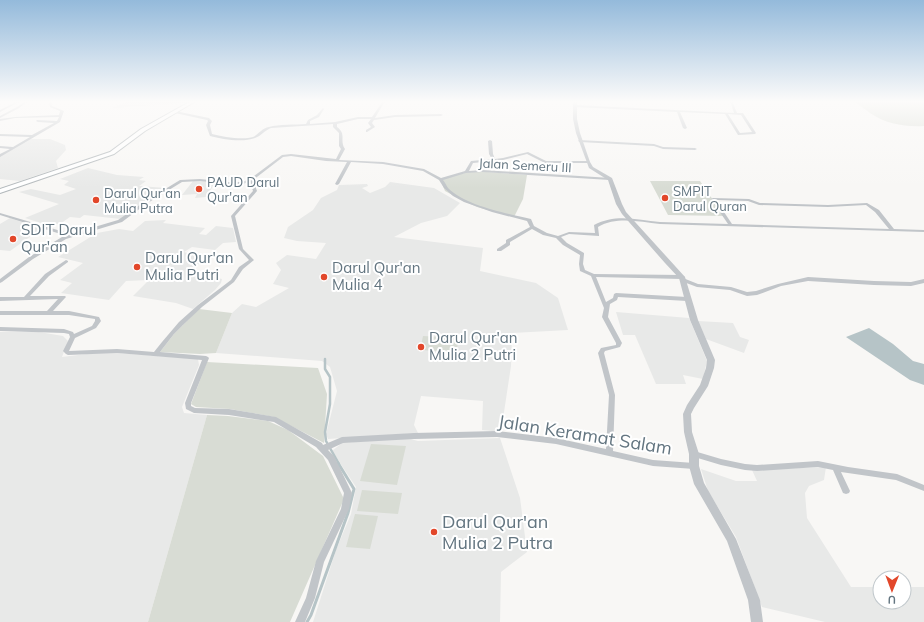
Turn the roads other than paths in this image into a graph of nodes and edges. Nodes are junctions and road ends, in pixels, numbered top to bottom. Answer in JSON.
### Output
{"nodes":[{"id":1,"x":43,"y":130,"type":"edge"},
{"id":2,"x":143,"y":130,"type":"edge"},
{"id":3,"x":209,"y":130,"type":"edge"},
{"id":4,"x":264,"y":130,"type":"edge"},
{"id":5,"x":340,"y":130,"type":"edge"},
{"id":6,"x":578,"y":130,"type":"edge"},
{"id":7,"x":737,"y":130,"type":"edge"},
{"id":8,"x":752,"y":130,"type":"edge"},
{"id":9,"x":0,"y":135,"type":"edge"},
{"id":10,"x":31,"y":136,"type":"junction"},
{"id":11,"x":580,"y":141,"type":"junction"},
{"id":12,"x":490,"y":142,"type":"dead end"},
{"id":13,"x":0,"y":147,"type":"edge"},
{"id":14,"x":12,"y":148,"type":"junction"},
{"id":15,"x":695,"y":149,"type":"dead end"},
{"id":16,"x":0,"y":156,"type":"edge"},
{"id":17,"x":337,"y":160,"type":"junction"},
{"id":18,"x":494,"y":160,"type":"junction"},
{"id":19,"x":350,"y":161,"type":"junction"},
{"id":20,"x":588,"y":162,"type":"junction"},
{"id":21,"x":466,"y":172,"type":"junction"},
{"id":22,"x":441,"y":179,"type":"junction"},
{"id":23,"x":610,"y":179,"type":"junction"},
{"id":24,"x":251,"y":180,"type":"junction"},
{"id":25,"x":337,"y":184,"type":"dead end"},
{"id":26,"x":0,"y":191,"type":"edge"},
{"id":27,"x":0,"y":214,"type":"edge"},
{"id":28,"x":631,"y":219,"type":"junction"},
{"id":29,"x":731,"y":225,"type":"junction"},
{"id":30,"x":532,"y":227,"type":"junction"},
{"id":31,"x":893,"y":230,"type":"junction"},
{"id":32,"x":924,"y":231,"type":"edge"},
{"id":33,"x":69,"y":235,"type":"junction"},
{"id":34,"x":558,"y":237,"type":"junction"},
{"id":35,"x":499,"y":250,"type":"dead end"},
{"id":36,"x":66,"y":261,"type":"dead end"},
{"id":37,"x":593,"y":275,"type":"junction"},
{"id":38,"x":683,"y":279,"type":"junction"},
{"id":39,"x":0,"y":281,"type":"edge"},
{"id":40,"x":924,"y":281,"type":"edge"},
{"id":41,"x":26,"y":298,"type":"junction"},
{"id":42,"x":0,"y":299,"type":"edge"},
{"id":43,"x":687,"y":299,"type":"junction"},
{"id":44,"x":606,"y":308,"type":"junction"},
{"id":45,"x":0,"y":313,"type":"edge"},
{"id":46,"x":48,"y":313,"type":"junction"},
{"id":47,"x":0,"y":329,"type":"edge"},
{"id":48,"x":73,"y":337,"type":"junction"},
{"id":49,"x":156,"y":354,"type":"junction"},
{"id":50,"x":328,"y":446,"type":"junction"},
{"id":51,"x":609,"y":453,"type":"junction"},
{"id":52,"x":694,"y":454,"type":"junction"},
{"id":53,"x":694,"y":466,"type":"junction"},
{"id":54,"x":836,"y":468,"type":"junction"},
{"id":55,"x":924,"y":488,"type":"edge"},
{"id":56,"x":846,"y":491,"type":"dead end"},
{"id":57,"x":300,"y":622,"type":"edge"},
{"id":58,"x":757,"y":622,"type":"edge"}],
"edges":[{"from":1,"to":10,"type":"street"},
{"from":2,"to":26,"type":"main road"},
{"from":3,"to":4,"type":"street"},
{"from":5,"to":17,"type":"street"},
{"from":6,"to":11,"type":"street"},
{"from":7,"to":8,"type":"street"},
{"from":9,"to":10,"type":"street"},
{"from":10,"to":14,"type":"street"},
{"from":11,"to":15,"type":"street"},
{"from":11,"to":20,"type":"street"},
{"from":12,"to":18,"type":"street"},
{"from":13,"to":14,"type":"street"},
{"from":14,"to":16,"type":"street"},
{"from":17,"to":19,"type":"street"},
{"from":17,"to":24,"type":"street"},
{"from":18,"to":20,"type":"street"},
{"from":18,"to":21,"type":"street"},
{"from":19,"to":22,"type":"street"},
{"from":19,"to":25,"type":"street"},
{"from":20,"to":23,"type":"street"},
{"from":21,"to":22,"type":"street","name":"Jalan Semeru III"},
{"from":21,"to":23,"type":"street","name":"Jalan Semeru III"},
{"from":22,"to":30,"type":"street"},
{"from":23,"to":28,"type":"street"},
{"from":24,"to":33,"type":"street"},
{"from":24,"to":49,"type":"street"},
{"from":27,"to":33,"type":"street"},
{"from":28,"to":29,"type":"street"},
{"from":28,"to":34,"type":"street"},
{"from":28,"to":38,"type":"street"},
{"from":29,"to":31,"type":"street"},
{"from":29,"to":31,"type":"street"},
{"from":30,"to":34,"type":"street"},
{"from":30,"to":35,"type":"street"},
{"from":31,"to":32,"type":"street"},
{"from":33,"to":39,"type":"street"},
{"from":34,"to":37,"type":"street"},
{"from":36,"to":41,"type":"street"},
{"from":37,"to":38,"type":"street"},
{"from":37,"to":44,"type":"street"},
{"from":38,"to":40,"type":"street"},
{"from":38,"to":43,"type":"street"},
{"from":41,"to":42,"type":"street"},
{"from":41,"to":46,"type":"street"},
{"from":43,"to":44,"type":"street"},
{"from":43,"to":52,"type":"street"},
{"from":44,"to":51,"type":"street"},
{"from":45,"to":46,"type":"street"},
{"from":46,"to":48,"type":"street"},
{"from":47,"to":48,"type":"street"},
{"from":48,"to":49,"type":"street"},
{"from":49,"to":50,"type":"street"},
{"from":50,"to":51,"type":"street","name":"Jalan Keramat Salam"},
{"from":50,"to":57,"type":"street"},
{"from":51,"to":53,"type":"street","name":"Jalan Keramat Salam"},
{"from":52,"to":53,"type":"street"},
{"from":52,"to":54,"type":"street"},
{"from":53,"to":58,"type":"street"},
{"from":54,"to":55,"type":"street"},
{"from":54,"to":56,"type":"street"}]}
